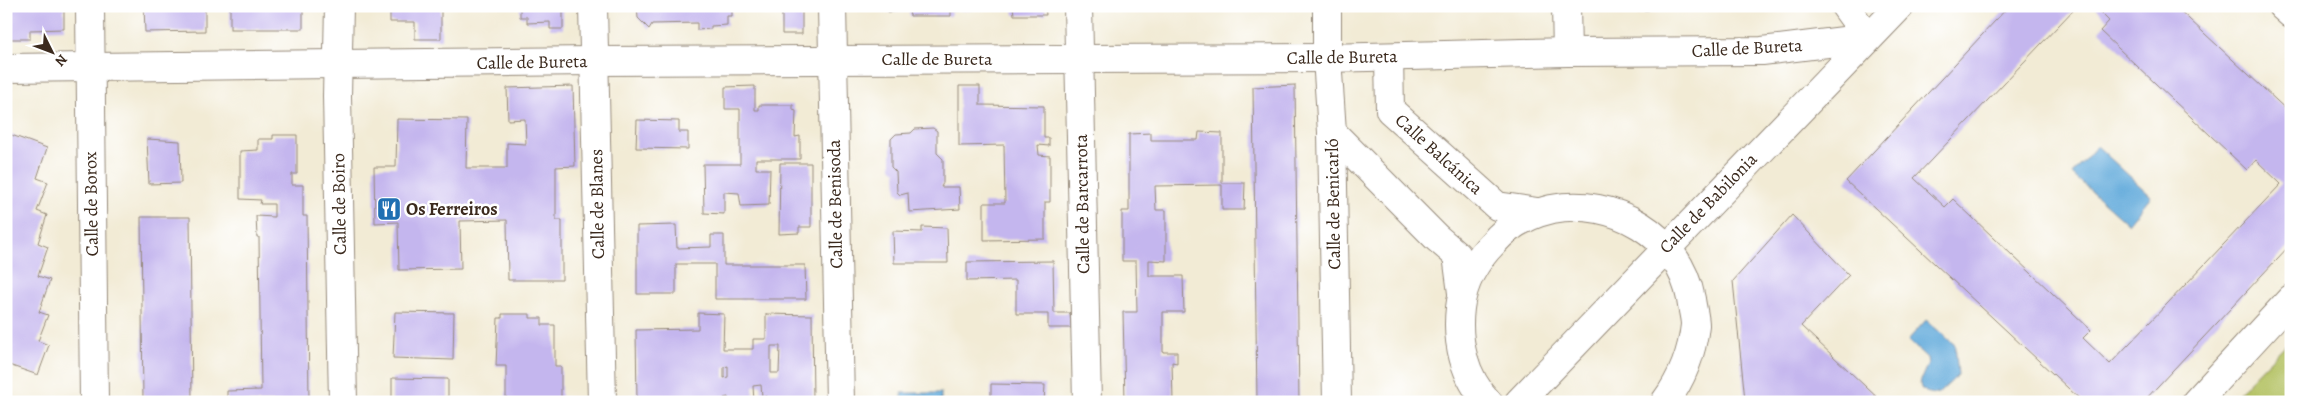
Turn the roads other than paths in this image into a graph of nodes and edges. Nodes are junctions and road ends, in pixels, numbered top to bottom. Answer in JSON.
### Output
{"nodes":[{"id":1,"x":90,"y":6,"type":"edge"},
{"id":2,"x":339,"y":6,"type":"edge"},
{"id":3,"x":593,"y":6,"type":"edge"},
{"id":4,"x":832,"y":6,"type":"edge"},
{"id":5,"x":1078,"y":6,"type":"edge"},
{"id":6,"x":1327,"y":6,"type":"edge"},
{"id":7,"x":1566,"y":6,"type":"edge"},
{"id":8,"x":1845,"y":6,"type":"edge"},
{"id":9,"x":1900,"y":6,"type":"edge"},
{"id":10,"x":2282,"y":6,"type":"edge"},
{"id":11,"x":2291,"y":14,"type":"edge"},
{"id":12,"x":1868,"y":38,"type":"junction"},
{"id":13,"x":1566,"y":52,"type":"junction"},
{"id":14,"x":1389,"y":57,"type":"junction"},
{"id":15,"x":1327,"y":58,"type":"junction"},
{"id":16,"x":1078,"y":59,"type":"junction"},
{"id":17,"x":833,"y":60,"type":"junction"},
{"id":18,"x":593,"y":61,"type":"junction"},
{"id":19,"x":339,"y":65,"type":"junction"},
{"id":20,"x":89,"y":67,"type":"junction"},
{"id":21,"x":6,"y":68,"type":"edge"},
{"id":22,"x":1332,"y":132,"type":"junction"},
{"id":23,"x":1537,"y":212,"type":"junction"},
{"id":24,"x":1666,"y":247,"type":"junction"},
{"id":25,"x":1462,"y":293,"type":"junction"},
{"id":26,"x":2291,"y":299,"type":"edge"},
{"id":27,"x":1666,"y":401,"type":"edge"},
{"id":28,"x":94,"y":402,"type":"edge"},
{"id":29,"x":343,"y":402,"type":"edge"},
{"id":30,"x":602,"y":402,"type":"edge"},
{"id":31,"x":840,"y":402,"type":"edge"},
{"id":32,"x":1087,"y":402,"type":"edge"},
{"id":33,"x":1337,"y":402,"type":"edge"},
{"id":34,"x":1488,"y":402,"type":"edge"},
{"id":35,"x":1519,"y":402,"type":"edge"},
{"id":36,"x":2196,"y":402,"type":"edge"}],
"edges":[{"from":1,"to":20,"type":"street","name":"Calle de Borox"},
{"from":2,"to":19,"type":"street","name":"Calle de Boiro"},
{"from":3,"to":18,"type":"street","name":"Calle de Blanes"},
{"from":4,"to":17,"type":"street","name":"Calle de Benisoda"},
{"from":5,"to":16,"type":"street","name":"Calle de Barcarrota"},
{"from":6,"to":15,"type":"street","name":"Calle de Benicarló"},
{"from":7,"to":13,"type":"street"},
{"from":8,"to":12,"type":"street"},
{"from":9,"to":12,"type":"street","name":"Calle de Babilonia"},
{"from":10,"to":11,"type":"street"},
{"from":12,"to":13,"type":"street","name":"Calle de Bureta"},
{"from":12,"to":24,"type":"street","name":"Calle de Babilonia"},
{"from":13,"to":14,"type":"street","name":"Calle de Bureta"},
{"from":14,"to":15,"type":"street","name":"Calle de Bureta"},
{"from":14,"to":23,"type":"street","name":"Calle Balcánica"},
{"from":15,"to":16,"type":"street","name":"Calle de Bureta"},
{"from":15,"to":22,"type":"street","name":"Calle de Benicarló"},
{"from":16,"to":17,"type":"street","name":"Calle de Bureta"},
{"from":16,"to":32,"type":"street","name":"Calle de Barcarrota"},
{"from":17,"to":18,"type":"street","name":"Calle de Bureta"},
{"from":17,"to":31,"type":"street","name":"Calle de Benisoda"},
{"from":18,"to":19,"type":"street","name":"Calle de Bureta"},
{"from":18,"to":30,"type":"street","name":"Calle de Blanes"},
{"from":19,"to":20,"type":"street","name":"Calle de Bureta"},
{"from":19,"to":29,"type":"street","name":"Calle de Boiro"},
{"from":20,"to":21,"type":"street","name":"Calle de Bureta"},
{"from":20,"to":28,"type":"street","name":"Calle de Borox"},
{"from":22,"to":25,"type":"street"},
{"from":22,"to":33,"type":"street","name":"Calle de Benicarló"},
{"from":23,"to":24,"type":"street"},
{"from":23,"to":25,"type":"street"},
{"from":24,"to":27,"type":"street"},
{"from":24,"to":35,"type":"street","name":"Calle de Babilonia"},
{"from":25,"to":34,"type":"street"},
{"from":26,"to":36,"type":"street"}]}
